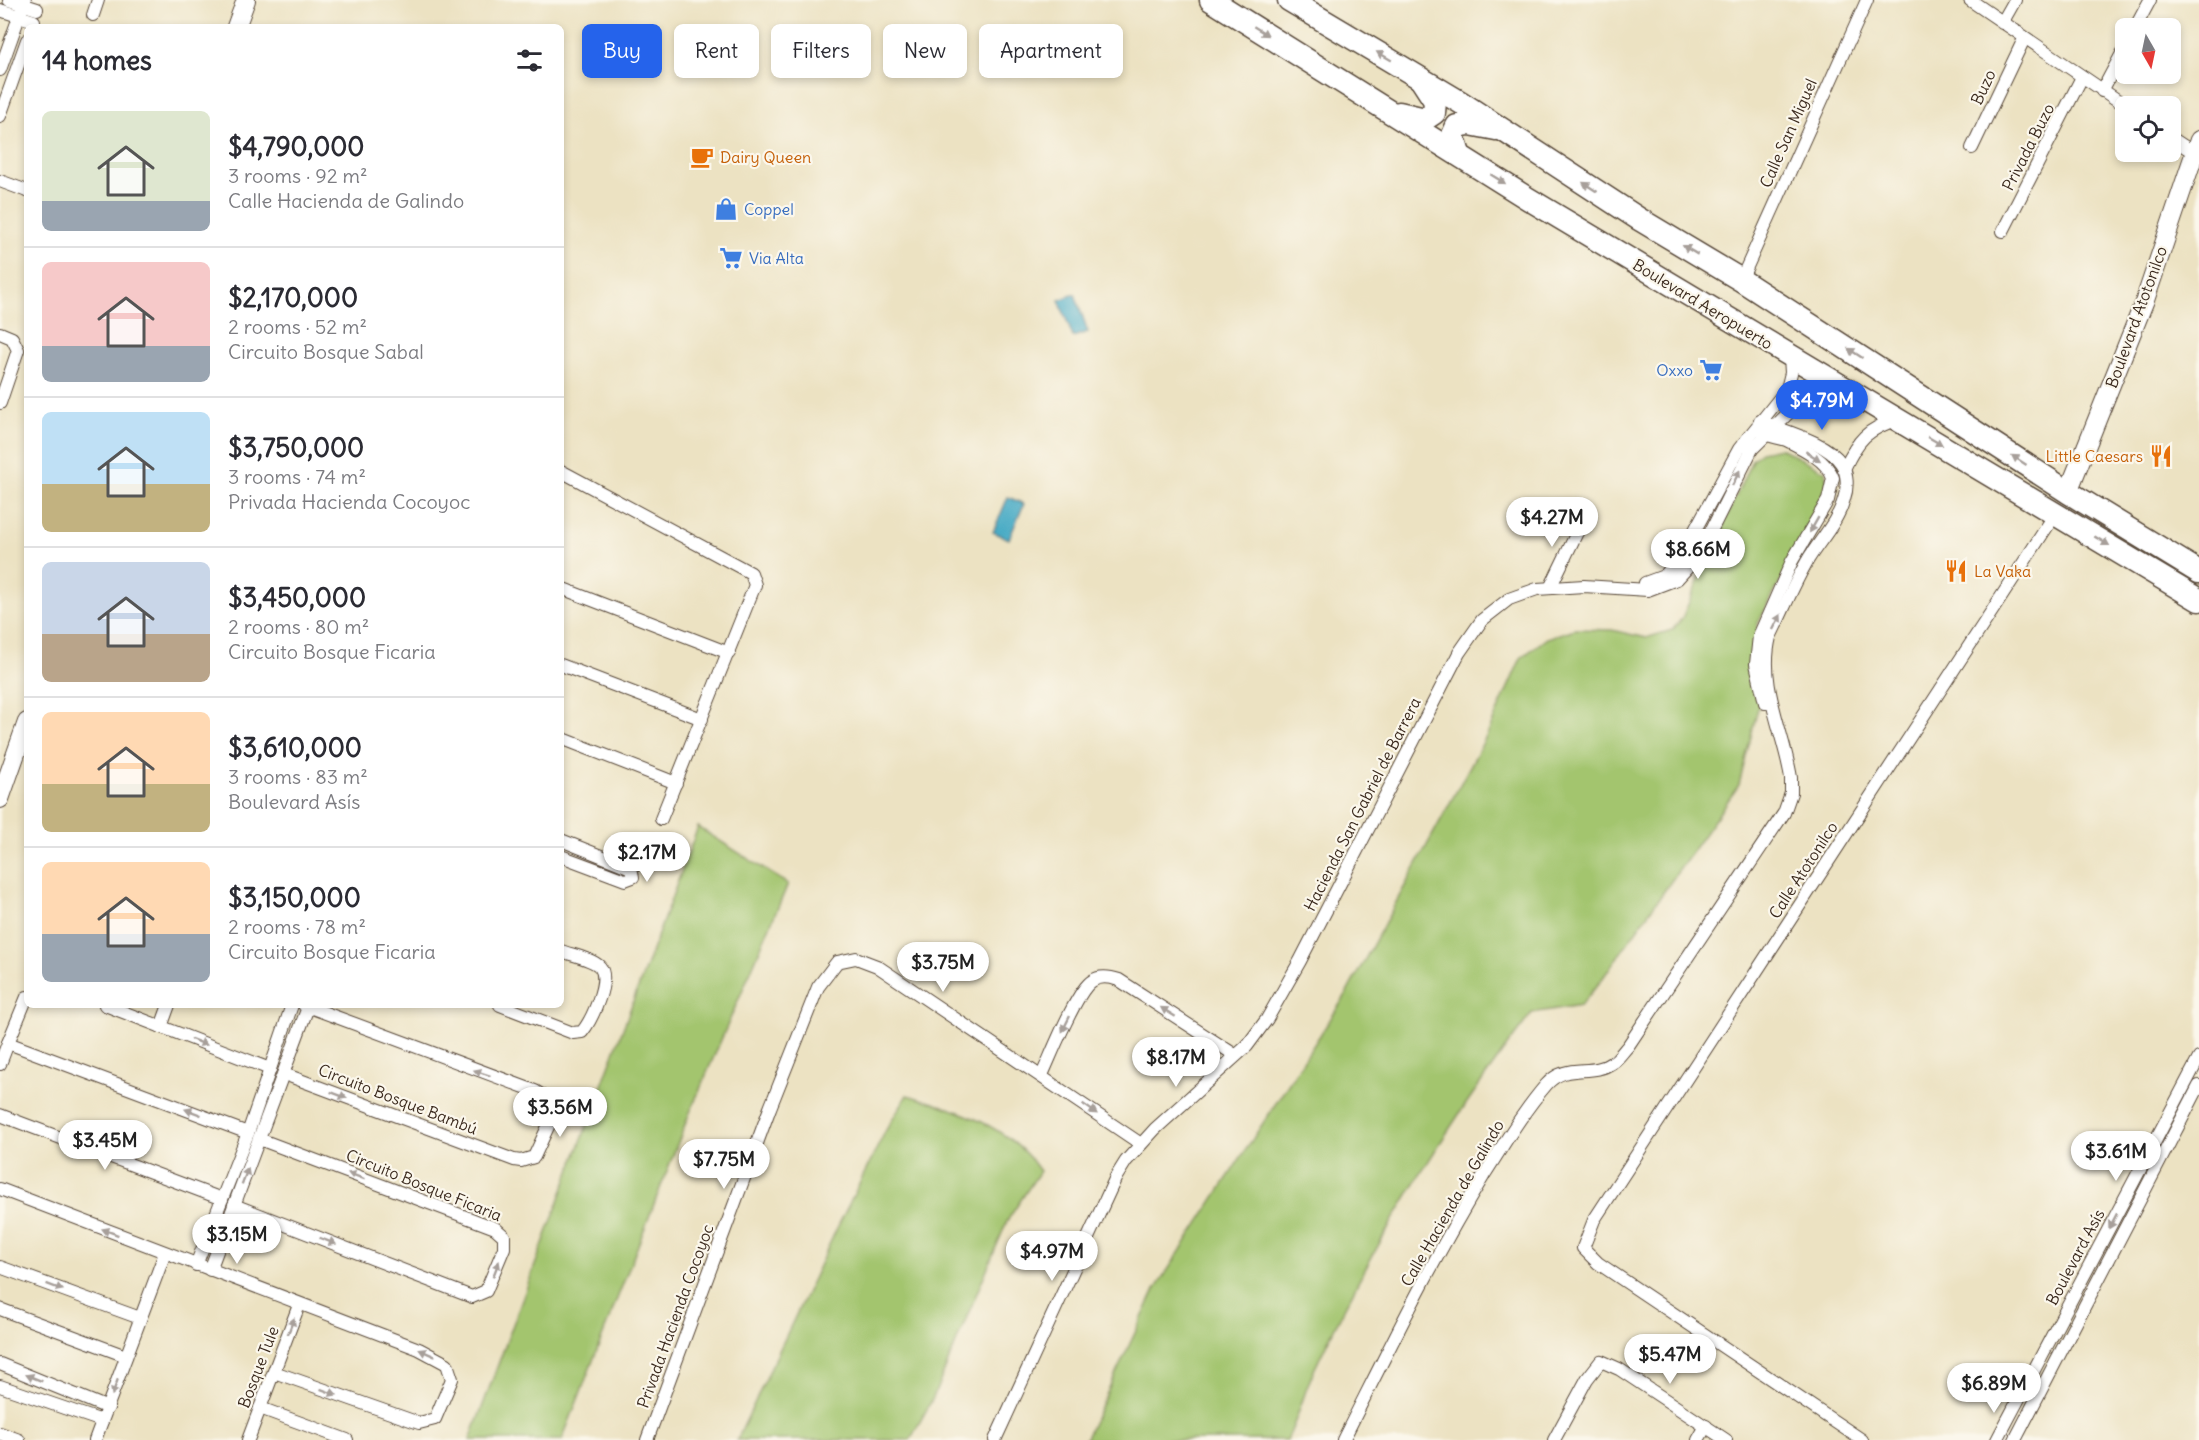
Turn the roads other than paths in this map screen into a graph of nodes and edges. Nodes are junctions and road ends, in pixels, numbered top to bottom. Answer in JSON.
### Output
{"nodes":[{"id":1,"x":9,"y":0,"type":"edge"},
{"id":2,"x":98,"y":0,"type":"edge"},
{"id":3,"x":246,"y":0,"type":"edge"},
{"id":4,"x":1211,"y":0,"type":"edge"},
{"id":5,"x":1289,"y":0,"type":"edge"},
{"id":6,"x":1867,"y":0,"type":"edge"},
{"id":7,"x":1970,"y":0,"type":"edge"},
{"id":8,"x":2015,"y":0,"type":"edge"},
{"id":9,"x":2150,"y":0,"type":"edge"},
{"id":10,"x":22,"y":7,"type":"edge"},
{"id":11,"x":0,"y":10,"type":"edge"},
{"id":12,"x":36,"y":14,"type":"edge"},
{"id":13,"x":93,"y":15,"type":"dead end"},
{"id":14,"x":2140,"y":18,"type":"edge"},
{"id":15,"x":2002,"y":23,"type":"junction"},
{"id":16,"x":237,"y":24,"type":"edge"},
{"id":17,"x":2024,"y":39,"type":"junction"},
{"id":18,"x":24,"y":48,"type":"edge"},
{"id":19,"x":2115,"y":67,"type":"edge"},
{"id":20,"x":0,"y":70,"type":"edge"},
{"id":21,"x":1418,"y":75,"type":"junction"},
{"id":22,"x":2082,"y":77,"type":"junction"},
{"id":23,"x":2102,"y":91,"type":"junction"},
{"id":24,"x":2115,"y":99,"type":"edge"},
{"id":25,"x":1380,"y":106,"type":"junction"},
{"id":26,"x":0,"y":116,"type":"edge"},
{"id":27,"x":1506,"y":131,"type":"junction"},
{"id":28,"x":2181,"y":142,"type":"edge"},
{"id":29,"x":1972,"y":148,"type":"dead end"},
{"id":30,"x":2197,"y":149,"type":"edge"},
{"id":31,"x":1459,"y":154,"type":"junction"},
{"id":32,"x":0,"y":181,"type":"edge"},
{"id":33,"x":24,"y":190,"type":"edge"},
{"id":34,"x":2003,"y":231,"type":"dead end"},
{"id":35,"x":1741,"y":280,"type":"junction"},
{"id":36,"x":0,"y":333,"type":"edge"},
{"id":37,"x":1790,"y":357,"type":"junction"},
{"id":38,"x":1824,"y":378,"type":"junction"},
{"id":39,"x":0,"y":403,"type":"edge"},
{"id":40,"x":1898,"y":419,"type":"junction"},
{"id":41,"x":1757,"y":424,"type":"junction"},
{"id":42,"x":1771,"y":431,"type":"junction"},
{"id":43,"x":1844,"y":469,"type":"junction"},
{"id":44,"x":1831,"y":472,"type":"junction"},
{"id":45,"x":564,"y":473,"type":"edge"},
{"id":46,"x":2068,"y":492,"type":"junction"},
{"id":47,"x":1708,"y":505,"type":"junction"},
{"id":48,"x":1721,"y":511,"type":"junction"},
{"id":49,"x":2056,"y":513,"type":"junction"},
{"id":50,"x":1584,"y":518,"type":"dead end"},
{"id":51,"x":1803,"y":556,"type":"junction"},
{"id":52,"x":2199,"y":572,"type":"edge"},
{"id":53,"x":1546,"y":586,"type":"junction"},
{"id":54,"x":564,"y":589,"type":"edge"},
{"id":55,"x":2199,"y":600,"type":"edge"},
{"id":56,"x":729,"y":652,"type":"junction"},
{"id":57,"x":564,"y":666,"type":"edge"},
{"id":58,"x":702,"y":719,"type":"junction"},
{"id":59,"x":24,"y":731,"type":"edge"},
{"id":60,"x":564,"y":739,"type":"edge"},
{"id":61,"x":676,"y":783,"type":"junction"},
{"id":62,"x":0,"y":799,"type":"edge"},
{"id":63,"x":661,"y":819,"type":"dead end"},
{"id":64,"x":564,"y":841,"type":"edge"},
{"id":65,"x":564,"y":857,"type":"edge"},
{"id":66,"x":564,"y":952,"type":"edge"},
{"id":67,"x":24,"y":1004,"type":"edge"},
{"id":68,"x":113,"y":1008,"type":"edge"},
{"id":69,"x":168,"y":1008,"type":"edge"},
{"id":70,"x":291,"y":1008,"type":"edge"},
{"id":71,"x":305,"y":1008,"type":"edge"},
{"id":72,"x":311,"y":1008,"type":"edge"},
{"id":73,"x":508,"y":1008,"type":"edge"},
{"id":74,"x":161,"y":1027,"type":"junction"},
{"id":75,"x":8,"y":1043,"type":"junction"},
{"id":76,"x":1235,"y":1055,"type":"junction"},
{"id":77,"x":2199,"y":1058,"type":"edge"},
{"id":78,"x":0,"y":1064,"type":"edge"},
{"id":79,"x":270,"y":1069,"type":"junction"},
{"id":80,"x":284,"y":1074,"type":"junction"},
{"id":81,"x":1042,"y":1075,"type":"junction"},
{"id":82,"x":2199,"y":1086,"type":"edge"},
{"id":83,"x":2181,"y":1092,"type":"junction"},
{"id":84,"x":2193,"y":1098,"type":"junction"},
{"id":85,"x":0,"y":1115,"type":"edge"},
{"id":86,"x":253,"y":1136,"type":"junction"},
{"id":87,"x":1141,"y":1144,"type":"junction"},
{"id":88,"x":0,"y":1190,"type":"edge"},
{"id":89,"x":222,"y":1199,"type":"junction"},
{"id":90,"x":234,"y":1205,"type":"junction"},
{"id":91,"x":165,"y":1253,"type":"junction"},
{"id":92,"x":196,"y":1265,"type":"junction"},
{"id":93,"x":0,"y":1267,"type":"edge"},
{"id":94,"x":210,"y":1270,"type":"junction"},
{"id":95,"x":299,"y":1305,"type":"junction"},
{"id":96,"x":0,"y":1309,"type":"edge"},
{"id":97,"x":140,"y":1318,"type":"junction"},
{"id":98,"x":2061,"y":1319,"type":"junction"},
{"id":99,"x":2075,"y":1326,"type":"junction"},
{"id":100,"x":126,"y":1356,"type":"junction"},
{"id":101,"x":0,"y":1364,"type":"edge"},
{"id":102,"x":274,"y":1372,"type":"junction"},
{"id":103,"x":0,"y":1386,"type":"edge"},
{"id":104,"x":2017,"y":1403,"type":"junction"},
{"id":105,"x":108,"y":1408,"type":"junction"},
{"id":106,"x":260,"y":1408,"type":"junction"},
{"id":107,"x":2031,"y":1409,"type":"junction"},
{"id":108,"x":102,"y":1421,"type":"junction"},
{"id":109,"x":1706,"y":1426,"type":"junction"},
{"id":110,"x":0,"y":1433,"type":"edge"},
{"id":111,"x":19,"y":1440,"type":"edge"},
{"id":112,"x":95,"y":1440,"type":"edge"},
{"id":113,"x":248,"y":1440,"type":"edge"},
{"id":114,"x":347,"y":1440,"type":"edge"},
{"id":115,"x":646,"y":1440,"type":"edge"},
{"id":116,"x":995,"y":1440,"type":"edge"},
{"id":117,"x":1343,"y":1440,"type":"edge"},
{"id":118,"x":1554,"y":1440,"type":"edge"},
{"id":119,"x":1698,"y":1440,"type":"edge"},
{"id":120,"x":1726,"y":1440,"type":"edge"},
{"id":121,"x":1862,"y":1440,"type":"edge"},
{"id":122,"x":1997,"y":1440,"type":"edge"},
{"id":123,"x":2015,"y":1440,"type":"edge"}],
"edges":[{"from":1,"to":10,"type":"street"},
{"from":2,"to":13,"type":"street"},
{"from":3,"to":16,"type":"street"},
{"from":4,"to":25,"type":"highway","name":"Boulevard Aeropuerto","one_way":true},
{"from":21,"to":5,"type":"highway","one_way":true},
{"from":6,"to":35,"type":"street","name":"Calle San Miguel"},
{"from":7,"to":15,"type":"street"},
{"from":8,"to":15,"type":"street"},
{"from":9,"to":14,"type":"street"},
{"from":10,"to":11,"type":"street"},
{"from":10,"to":12,"type":"street"},
{"from":10,"to":20,"type":"street"},
{"from":15,"to":17,"type":"street"},
{"from":17,"to":22,"type":"street"},
{"from":17,"to":29,"type":"street","name":"Buzo"},
{"from":18,"to":26,"type":"street"},
{"from":19,"to":23,"type":"street"},
{"from":21,"to":25,"type":"highway"},
{"from":21,"to":27,"type":"highway"},
{"from":22,"to":23,"type":"street"},
{"from":22,"to":34,"type":"street","name":"Privada Buzo"},
{"from":23,"to":24,"type":"street"},
{"from":25,"to":31,"type":"highway","name":"Boulevard Aeropuerto"},
{"from":27,"to":31,"type":"highway"},
{"from":35,"to":27,"type":"highway","one_way":true},
{"from":28,"to":30,"type":"street"},
{"from":30,"to":46,"type":"street","name":"Boulevard Atotonilco"},
{"from":31,"to":37,"type":"highway","name":"Boulevard Aeropuerto","one_way":true},
{"from":32,"to":33,"type":"street"},
{"from":46,"to":35,"type":"highway","one_way":true},
{"from":36,"to":39,"type":"street"},
{"from":37,"to":38,"type":"highway","name":"Boulevard Aeropuerto"},
{"from":37,"to":41,"type":"street"},
{"from":38,"to":40,"type":"highway","name":"Boulevard Aeropuerto"},
{"from":38,"to":42,"type":"street"},
{"from":40,"to":43,"type":"street","name":"Calle Hacienda de Galindo"},
{"from":40,"to":49,"type":"highway","name":"Boulevard Aeropuerto","one_way":true},
{"from":41,"to":42,"type":"street"},
{"from":41,"to":47,"type":"street"},
{"from":42,"to":43,"type":"street"},
{"from":42,"to":44,"type":"street","one_way":true},
{"from":48,"to":42,"type":"street","one_way":true},
{"from":43,"to":44,"type":"street"},
{"from":43,"to":51,"type":"street","name":"Calle Hacienda de Galindo"},
{"from":44,"to":51,"type":"street","name":"Calle Hacienda de Galindo","one_way":true},
{"from":45,"to":56,"type":"street"},
{"from":46,"to":52,"type":"highway"},
{"from":47,"to":48,"type":"street"},
{"from":47,"to":53,"type":"street"},
{"from":48,"to":53,"type":"street"},
{"from":49,"to":55,"type":"highway","name":"Boulevard Aeropuerto","one_way":true},
{"from":49,"to":121,"type":"street","name":"Calle Atotonilco"},
{"from":50,"to":53,"type":"street"},
{"from":51,"to":117,"type":"street","name":"Calle Hacienda de Galindo"},
{"from":53,"to":76,"type":"street","name":"Hacienda San Gabriel de Barrera"},
{"from":54,"to":56,"type":"street"},
{"from":56,"to":58,"type":"street"},
{"from":57,"to":58,"type":"street"},
{"from":58,"to":61,"type":"street"},
{"from":59,"to":62,"type":"street"},
{"from":60,"to":61,"type":"street"},
{"from":61,"to":63,"type":"street"},
{"from":64,"to":65,"type":"street"},
{"from":66,"to":73,"type":"street"},
{"from":67,"to":75,"type":"street"},
{"from":68,"to":74,"type":"street"},
{"from":69,"to":74,"type":"street"},
{"from":70,"to":79,"type":"street"},
{"from":71,"to":80,"type":"street"},
{"from":80,"to":72,"type":"street","name":"Circuito Bosque Bambú","one_way":true},
{"from":74,"to":79,"type":"street","one_way":true},
{"from":75,"to":78,"type":"street"},
{"from":86,"to":75,"type":"street","name":"Circuito Bosque Ficaria","one_way":true},
{"from":76,"to":81,"type":"street","one_way":true},
{"from":76,"to":87,"type":"street","name":"Hacienda San Gabriel de Barrera"},
{"from":77,"to":83,"type":"street","name":"Boulevard Asís"},
{"from":79,"to":86,"type":"street"},
{"from":80,"to":86,"type":"street"},
{"from":81,"to":87,"type":"street","name":"Privada Hacienda Cocoyoc","one_way":true},
{"from":81,"to":115,"type":"street","name":"Privada Hacienda Cocoyoc"},
{"from":82,"to":84,"type":"street","name":"Boulevard Asís"},
{"from":83,"to":84,"type":"street"},
{"from":83,"to":98,"type":"street","name":"Boulevard Asís","one_way":true},
{"from":84,"to":99,"type":"street","name":"Boulevard Asís"},
{"from":85,"to":89,"type":"street"},
{"from":86,"to":89,"type":"street"},
{"from":90,"to":86,"type":"street","one_way":true},
{"from":90,"to":86,"type":"street","name":"Circuito Bosque Ficaria","one_way":true},
{"from":87,"to":116,"type":"street","name":"Hacienda San Gabriel de Barrera"},
{"from":91,"to":88,"type":"street","one_way":true},
{"from":89,"to":92,"type":"street"},
{"from":90,"to":94,"type":"street"},
{"from":91,"to":92,"type":"street"},
{"from":91,"to":97,"type":"street"},
{"from":92,"to":94,"type":"street"},
{"from":93,"to":97,"type":"street","one_way":true},
{"from":94,"to":95,"type":"street"},
{"from":102,"to":95,"type":"street","name":"Bosque Tule","one_way":true},
{"from":102,"to":95,"type":"street","one_way":true},
{"from":96,"to":100,"type":"street"},
{"from":97,"to":100,"type":"street"},
{"from":98,"to":99,"type":"street"},
{"from":98,"to":104,"type":"street","name":"Boulevard Asís"},
{"from":99,"to":107,"type":"street","name":"Boulevard Asís"},
{"from":100,"to":105,"type":"street","one_way":true},
{"from":105,"to":101,"type":"street","one_way":true},
{"from":102,"to":106,"type":"street","name":"Bosque Tule"},
{"from":103,"to":108,"type":"street"},
{"from":104,"to":107,"type":"street"},
{"from":104,"to":122,"type":"street","name":"Boulevard Asís"},
{"from":105,"to":108,"type":"street"},
{"from":106,"to":113,"type":"street","name":"Bosque Tule"},
{"from":106,"to":114,"type":"street"},
{"from":107,"to":123,"type":"street","name":"Boulevard Asís"},
{"from":108,"to":112,"type":"street"},
{"from":109,"to":118,"type":"street"},
{"from":109,"to":119,"type":"street"},
{"from":109,"to":120,"type":"street"},
{"from":110,"to":111,"type":"street"}]}
